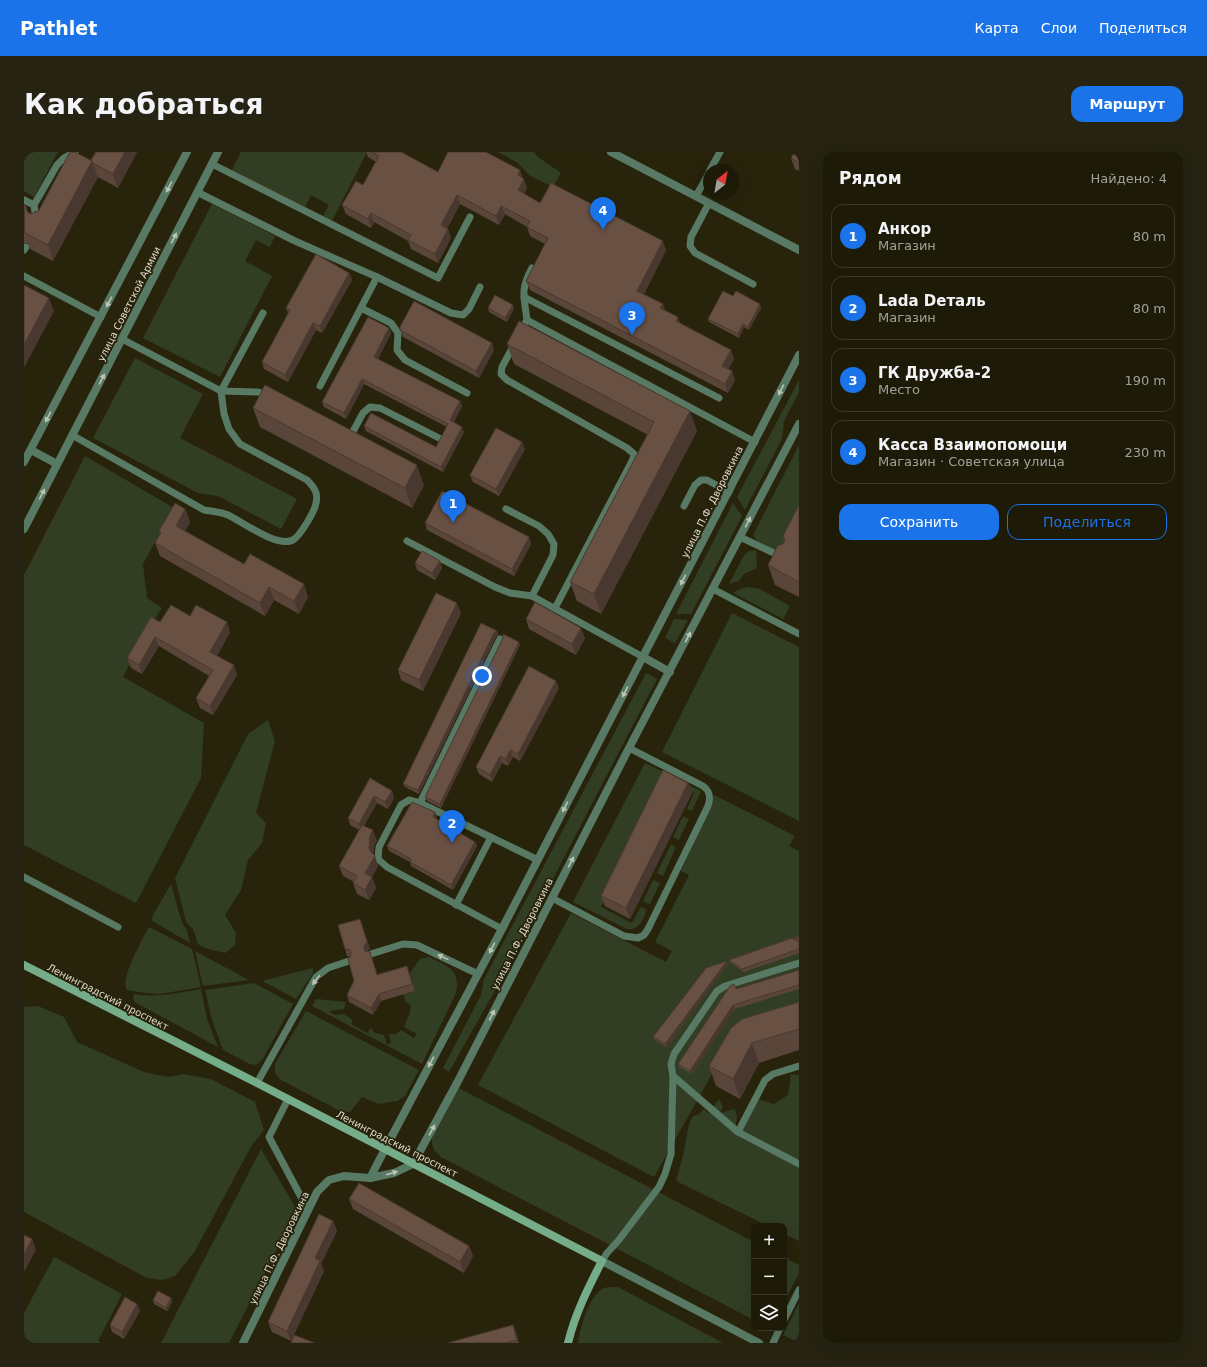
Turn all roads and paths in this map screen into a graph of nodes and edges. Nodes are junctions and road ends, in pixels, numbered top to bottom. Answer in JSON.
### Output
{"nodes":[{"id":1,"x":75,"y":152,"type":"edge"},
{"id":2,"x":187,"y":152,"type":"edge"},
{"id":3,"x":218,"y":152,"type":"edge"},
{"id":4,"x":611,"y":152,"type":"edge"},
{"id":5,"x":720,"y":152,"type":"edge"},
{"id":6,"x":212,"y":164,"type":"junction"},
{"id":7,"x":714,"y":164,"type":"edge"},
{"id":8,"x":703,"y":184,"type":"edge"},
{"id":9,"x":197,"y":192,"type":"junction"},
{"id":10,"x":696,"y":196,"type":"junction"},
{"id":11,"x":24,"y":200,"type":"edge"},
{"id":12,"x":709,"y":203,"type":"junction"},
{"id":13,"x":34,"y":205,"type":"junction"},
{"id":14,"x":470,"y":217,"type":"dead end"},
{"id":15,"x":37,"y":225,"type":"edge"},
{"id":16,"x":799,"y":250,"type":"edge"},
{"id":17,"x":532,"y":268,"type":"edge"},
{"id":18,"x":24,"y":276,"type":"edge"},
{"id":19,"x":377,"y":277,"type":"junction"},
{"id":20,"x":753,"y":284,"type":"dead end"},
{"id":21,"x":480,"y":287,"type":"dead end"},
{"id":22,"x":524,"y":296,"type":"junction"},
{"id":23,"x":360,"y":308,"type":"junction"},
{"id":24,"x":263,"y":313,"type":"dead end"},
{"id":25,"x":101,"y":317,"type":"junction"},
{"id":26,"x":527,"y":320,"type":"junction"},
{"id":27,"x":122,"y":339,"type":"junction"},
{"id":28,"x":799,"y":356,"type":"edge"},
{"id":29,"x":320,"y":386,"type":"dead end"},
{"id":30,"x":221,"y":391,"type":"junction"},
{"id":31,"x":467,"y":393,"type":"dead end"},
{"id":32,"x":720,"y":398,"type":"dead end"},
{"id":33,"x":275,"y":399,"type":"edge"},
{"id":34,"x":799,"y":424,"type":"edge"},
{"id":35,"x":72,"y":435,"type":"junction"},
{"id":36,"x":350,"y":437,"type":"edge"},
{"id":37,"x":439,"y":438,"type":"edge"},
{"id":38,"x":755,"y":442,"type":"junction"},
{"id":39,"x":30,"y":450,"type":"junction"},
{"id":40,"x":24,"y":462,"type":"edge"},
{"id":41,"x":57,"y":464,"type":"junction"},
{"id":42,"x":729,"y":492,"type":"junction"},
{"id":43,"x":684,"y":506,"type":"dead end"},
{"id":44,"x":506,"y":509,"type":"dead end"},
{"id":45,"x":24,"y":529,"type":"edge"},
{"id":46,"x":740,"y":538,"type":"junction"},
{"id":47,"x":407,"y":541,"type":"dead end"},
{"id":48,"x":787,"y":560,"type":"edge"},
{"id":49,"x":713,"y":589,"type":"junction"},
{"id":50,"x":532,"y":596,"type":"junction"},
{"id":51,"x":555,"y":608,"type":"junction"},
{"id":52,"x":799,"y":634,"type":"edge"},
{"id":53,"x":500,"y":639,"type":"dead end"},
{"id":54,"x":643,"y":658,"type":"junction"},
{"id":55,"x":670,"y":672,"type":"junction"},
{"id":56,"x":629,"y":748,"type":"junction"},
{"id":57,"x":420,"y":803,"type":"junction"},
{"id":58,"x":491,"y":837,"type":"junction"},
{"id":59,"x":538,"y":860,"type":"junction"},
{"id":60,"x":24,"y":877,"type":"edge"},
{"id":61,"x":552,"y":898,"type":"junction"},
{"id":62,"x":456,"y":905,"type":"junction"},
{"id":63,"x":118,"y":927,"type":"dead end"},
{"id":64,"x":502,"y":929,"type":"junction"},
{"id":65,"x":371,"y":954,"type":"edge"},
{"id":66,"x":349,"y":961,"type":"edge"},
{"id":67,"x":799,"y":963,"type":"edge"},
{"id":68,"x":24,"y":965,"type":"edge"},
{"id":69,"x":478,"y":974,"type":"junction"},
{"id":70,"x":799,"y":1066,"type":"edge"},
{"id":71,"x":673,"y":1076,"type":"junction"},
{"id":72,"x":257,"y":1083,"type":"junction"},
{"id":73,"x":288,"y":1099,"type":"junction"},
{"id":74,"x":738,"y":1132,"type":"junction"},
{"id":75,"x":385,"y":1149,"type":"junction"},
{"id":76,"x":413,"y":1164,"type":"junction"},
{"id":77,"x":799,"y":1164,"type":"edge"},
{"id":78,"x":370,"y":1178,"type":"junction"},
{"id":79,"x":308,"y":1210,"type":"junction"},
{"id":80,"x":602,"y":1261,"type":"junction"},
{"id":81,"x":799,"y":1290,"type":"edge"},
{"id":82,"x":787,"y":1314,"type":"edge"},
{"id":83,"x":779,"y":1331,"type":"edge"},
{"id":84,"x":243,"y":1343,"type":"edge"},
{"id":85,"x":568,"y":1343,"type":"edge"},
{"id":86,"x":759,"y":1343,"type":"edge"},
{"id":87,"x":773,"y":1343,"type":"edge"}],
"edges":[{"from":1,"to":13,"type":"lane"},
{"from":2,"to":25,"type":"street","name":"улица Советской Армии","one_way":true},
{"from":3,"to":6,"type":"street","name":"улица Советской Армии"},
{"from":4,"to":10,"type":"street"},
{"from":5,"to":7,"type":"lane"},
{"from":6,"to":9,"type":"street","name":"улица Советской Армии"},
{"from":6,"to":14,"type":"lane"},
{"from":8,"to":10,"type":"lane"},
{"from":9,"to":19,"type":"lane"},
{"from":27,"to":9,"type":"street","name":"улица Советской Армии","one_way":true},
{"from":10,"to":12,"type":"street"},
{"from":11,"to":13,"type":"lane"},
{"from":12,"to":16,"type":"street"},
{"from":12,"to":20,"type":"lane"},
{"from":13,"to":15,"type":"lane"},
{"from":17,"to":22,"type":"lane"},
{"from":18,"to":25,"type":"lane"},
{"from":19,"to":21,"type":"lane"},
{"from":19,"to":23,"type":"lane"},
{"from":22,"to":26,"type":"lane"},
{"from":22,"to":32,"type":"lane"},
{"from":23,"to":29,"type":"lane"},
{"from":23,"to":31,"type":"lane"},
{"from":24,"to":30,"type":"lane"},
{"from":25,"to":39,"type":"street","name":"улица Советской Армии","one_way":true},
{"from":26,"to":38,"type":"lane"},
{"from":26,"to":51,"type":"lane"},
{"from":27,"to":30,"type":"lane"},
{"from":35,"to":27,"type":"street","name":"улица Советской Армии","one_way":true},
{"from":28,"to":38,"type":"street","name":"улица П.Ф. Дворовкина","one_way":true},
{"from":30,"to":33,"type":"lane"},
{"from":30,"to":35,"type":"lane"},
{"from":46,"to":34,"type":"street","name":"улица П.Ф. Дворовкина","one_way":true},
{"from":35,"to":41,"type":"street","name":"улица Советской Армии"},
{"from":36,"to":37,"type":"lane"},
{"from":38,"to":42,"type":"street","name":"улица П.Ф. Дворовкина"},
{"from":39,"to":40,"type":"street","name":"улица Советской Армии"},
{"from":39,"to":41,"type":"street"},
{"from":45,"to":41,"type":"street","name":"улица Советской Армии","one_way":true},
{"from":42,"to":43,"type":"lane"},
{"from":42,"to":54,"type":"street","name":"улица П.Ф. Дворовкина","one_way":true},
{"from":44,"to":50,"type":"lane"},
{"from":46,"to":48,"type":"lane"},
{"from":46,"to":49,"type":"street","name":"улица П.Ф. Дворовкина"},
{"from":47,"to":50,"type":"lane"},
{"from":49,"to":52,"type":"lane"},
{"from":55,"to":49,"type":"street","name":"улица П.Ф. Дворовкина","one_way":true},
{"from":50,"to":51,"type":"lane"},
{"from":51,"to":54,"type":"lane"},
{"from":53,"to":57,"type":"lane"},
{"from":54,"to":55,"type":"street"},
{"from":54,"to":59,"type":"street","name":"улица П.Ф. Дворовкина","one_way":true},
{"from":55,"to":56,"type":"street","name":"улица П.Ф. Дворовкина"},
{"from":61,"to":56,"type":"street","name":"улица П.Ф. Дворовкина","one_way":true},
{"from":56,"to":61,"type":"lane"},
{"from":57,"to":58,"type":"lane"},
{"from":57,"to":62,"type":"lane"},
{"from":58,"to":59,"type":"lane"},
{"from":58,"to":62,"type":"lane"},
{"from":59,"to":64,"type":"street","name":"улица П.Ф. Дворовкина"},
{"from":60,"to":63,"type":"lane"},
{"from":76,"to":61,"type":"street","name":"улица П.Ф. Дворовкина","one_way":true},
{"from":62,"to":64,"type":"lane"},
{"from":64,"to":69,"type":"street","name":"улица П.Ф. Дворовкина","one_way":true},
{"from":69,"to":65,"type":"lane","one_way":true},
{"from":66,"to":72,"type":"lane","one_way":true},
{"from":67,"to":71,"type":"lane"},
{"from":68,"to":72,"type":"main road","name":"Ленинградский проспект"},
{"from":69,"to":75,"type":"street","name":"улица П.Ф. Дворовкина","one_way":true},
{"from":70,"to":74,"type":"lane"},
{"from":71,"to":74,"type":"lane"},
{"from":71,"to":80,"type":"lane"},
{"from":72,"to":73,"type":"main road","name":"Ленинградский проспект"},
{"from":73,"to":75,"type":"main road","name":"Ленинградский проспект"},
{"from":73,"to":79,"type":"lane"},
{"from":74,"to":77,"type":"lane"},
{"from":75,"to":76,"type":"main road","name":"Ленинградский проспект"},
{"from":75,"to":78,"type":"street","name":"улица П.Ф. Дворовкина"},
{"from":78,"to":76,"type":"street","name":"улица П.Ф. Дворовкина","one_way":true},
{"from":76,"to":80,"type":"main road","name":"Ленинградский проспект"},
{"from":78,"to":79,"type":"street","name":"улица П.Ф. Дворовкина"},
{"from":79,"to":84,"type":"street","name":"улица П.Ф. Дворовкина"},
{"from":80,"to":85,"type":"main road"},
{"from":80,"to":86,"type":"street","name":"Ленинградский проспект"},
{"from":81,"to":82,"type":"lane"},
{"from":83,"to":87,"type":"lane"}]}
